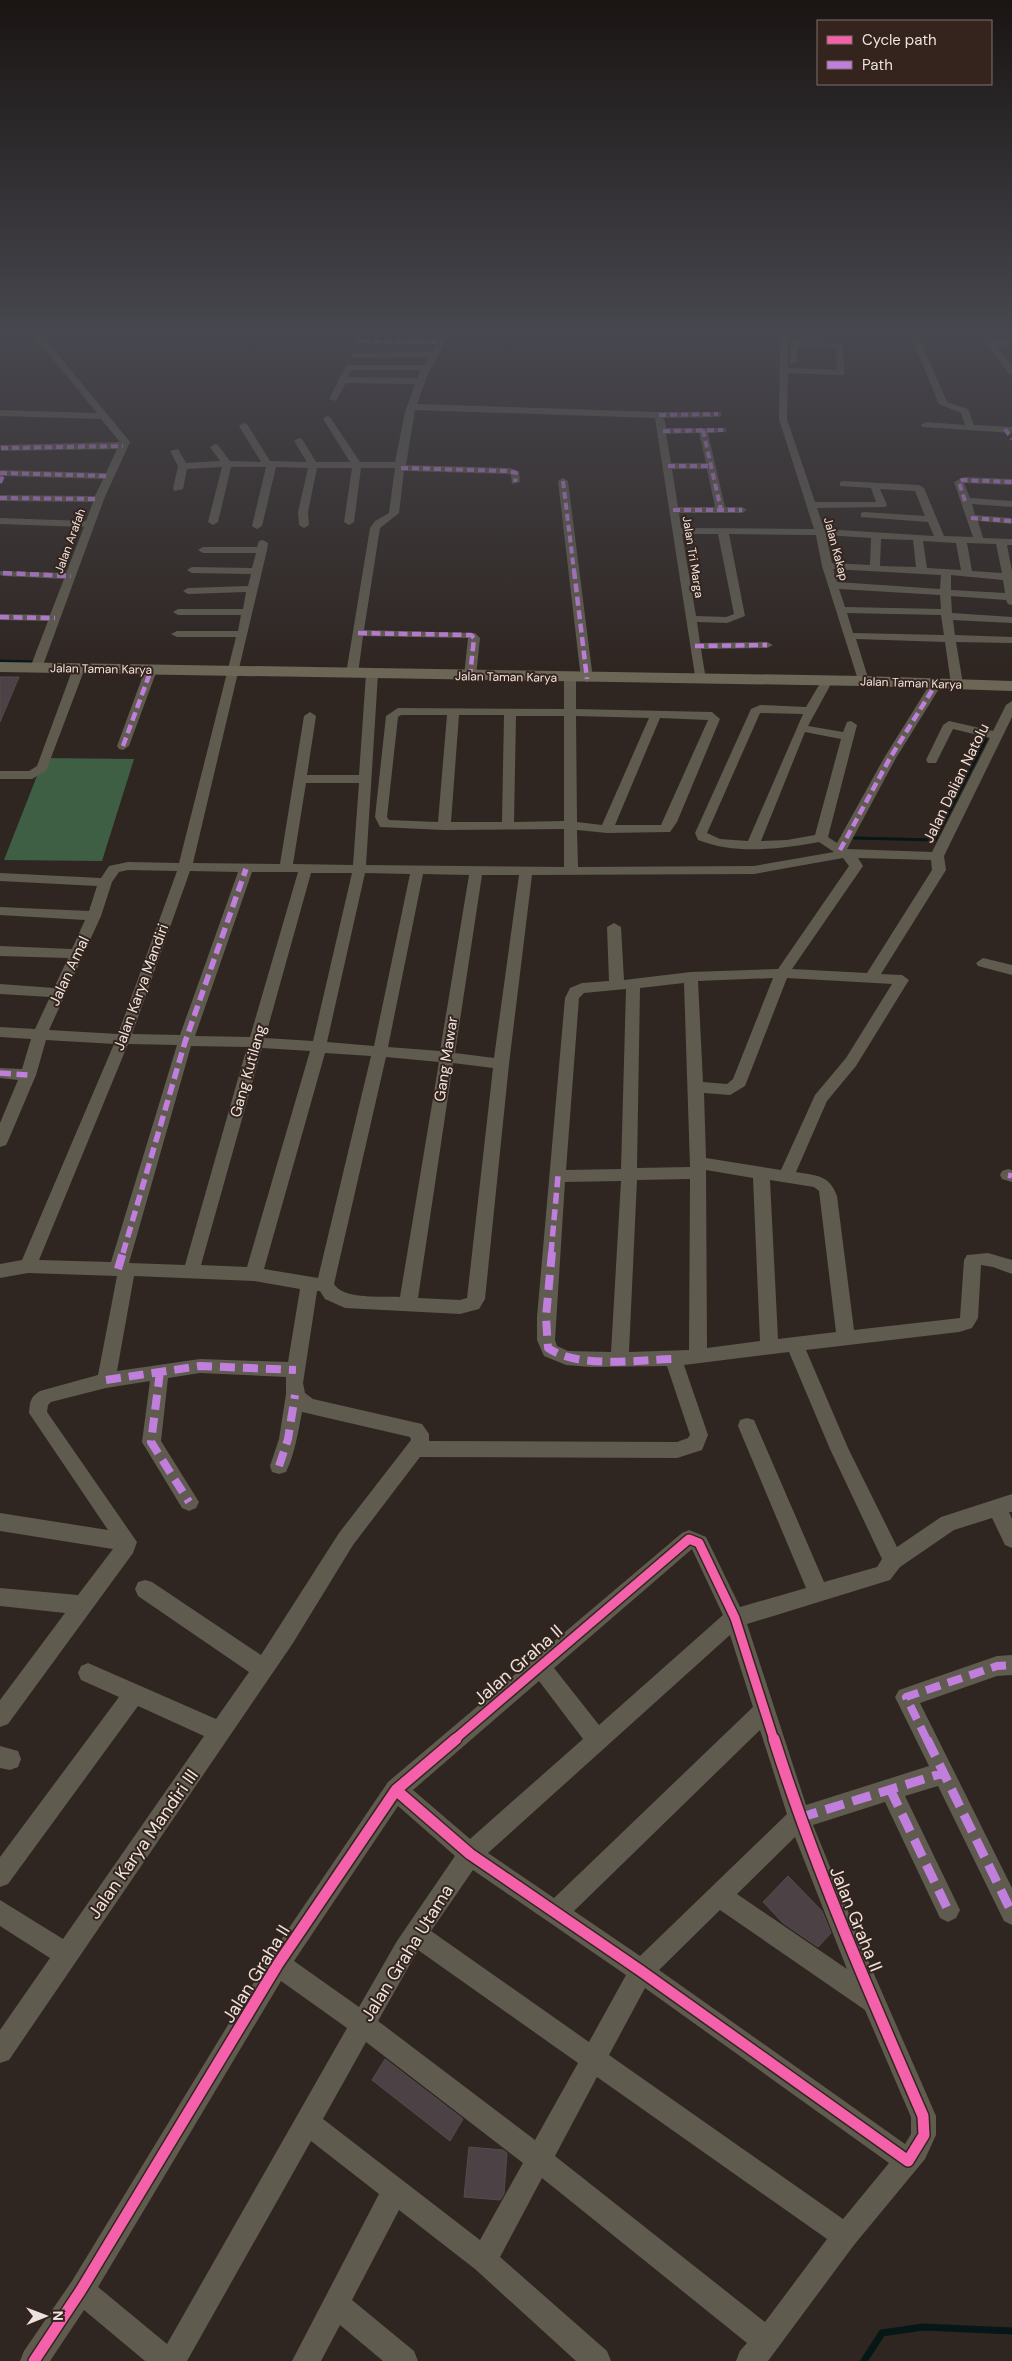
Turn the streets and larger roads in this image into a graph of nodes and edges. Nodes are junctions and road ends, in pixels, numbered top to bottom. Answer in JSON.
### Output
{"nodes":[{"id":1,"x":257,"y":445,"type":"edge"},
{"id":2,"x":301,"y":445,"type":"edge"},
{"id":3,"x":344,"y":445,"type":"edge"},
{"id":4,"x":405,"y":445,"type":"edge"},
{"id":5,"x":665,"y":445,"type":"edge"},
{"id":6,"x":706,"y":445,"type":"edge"},
{"id":7,"x":791,"y":445,"type":"edge"},
{"id":8,"x":123,"y":446,"type":"joint"},
{"id":9,"x":215,"y":447,"type":"dead end"},
{"id":10,"x":1,"y":448,"type":"edge"},
{"id":11,"x":175,"y":451,"type":"dead end"},
{"id":12,"x":270,"y":463,"type":"junction"},
{"id":13,"x":227,"y":464,"type":"junction"},
{"id":14,"x":313,"y":465,"type":"junction"},
{"id":15,"x":357,"y":465,"type":"junction"},
{"id":16,"x":184,"y":466,"type":"junction"},
{"id":17,"x":668,"y":466,"type":"junction"},
{"id":18,"x":711,"y":466,"type":"junction"},
{"id":19,"x":401,"y":467,"type":"junction"},
{"id":20,"x":2,"y":473,"type":"edge"},
{"id":21,"x":109,"y":476,"type":"junction"},
{"id":22,"x":563,"y":481,"type":"dead end"},
{"id":23,"x":515,"y":482,"type":"dead end"},
{"id":24,"x":1012,"y":482,"type":"edge"},
{"id":25,"x":0,"y":483,"type":"edge"},
{"id":26,"x":874,"y":485,"type":"junction"},
{"id":27,"x":178,"y":490,"type":"dead end"},
{"id":28,"x":0,"y":498,"type":"edge"},
{"id":29,"x":99,"y":499,"type":"junction"},
{"id":30,"x":965,"y":501,"type":"junction"},
{"id":31,"x":1012,"y":504,"type":"edge"},
{"id":32,"x":810,"y":505,"type":"junction"},
{"id":33,"x":849,"y":505,"type":"junction"},
{"id":34,"x":882,"y":505,"type":"junction"},
{"id":35,"x":673,"y":510,"type":"junction"},
{"id":36,"x":721,"y":510,"type":"junction"},
{"id":37,"x":742,"y":510,"type":"dead end"},
{"id":38,"x":854,"y":514,"type":"junction"},
{"id":39,"x":886,"y":516,"type":"junction"},
{"id":40,"x":930,"y":518,"type":"junction"},
{"id":41,"x":971,"y":518,"type":"junction"},
{"id":42,"x":0,"y":521,"type":"edge"},
{"id":43,"x":1012,"y":521,"type":"edge"},
{"id":44,"x":213,"y":522,"type":"dead end"},
{"id":45,"x":349,"y":522,"type":"dead end"},
{"id":46,"x":90,"y":524,"type":"junction"},
{"id":47,"x":304,"y":524,"type":"dead end"},
{"id":48,"x":257,"y":526,"type":"dead end"},
{"id":49,"x":677,"y":531,"type":"junction"},
{"id":50,"x":722,"y":532,"type":"junction"},
{"id":51,"x":820,"y":532,"type":"junction"},
{"id":52,"x":860,"y":534,"type":"junction"},
{"id":53,"x":876,"y":535,"type":"junction"},
{"id":54,"x":918,"y":538,"type":"junction"},
{"id":55,"x":940,"y":538,"type":"junction"},
{"id":56,"x":961,"y":540,"type":"junction"},
{"id":57,"x":979,"y":540,"type":"junction"},
{"id":58,"x":1001,"y":542,"type":"junction"},
{"id":59,"x":1012,"y":542,"type":"edge"},
{"id":60,"x":203,"y":550,"type":"dead end"},
{"id":61,"x":828,"y":566,"type":"junction"},
{"id":62,"x":875,"y":568,"type":"junction"},
{"id":63,"x":192,"y":570,"type":"dead end"},
{"id":64,"x":257,"y":571,"type":"junction"},
{"id":65,"x":922,"y":571,"type":"junction"},
{"id":66,"x":947,"y":572,"type":"junction"},
{"id":67,"x":3,"y":573,"type":"dead end"},
{"id":68,"x":967,"y":574,"type":"junction"},
{"id":69,"x":71,"y":576,"type":"junction"},
{"id":70,"x":1008,"y":576,"type":"junction"},
{"id":71,"x":833,"y":586,"type":"junction"},
{"id":72,"x":253,"y":589,"type":"junction"},
{"id":73,"x":188,"y":591,"type":"dead end"},
{"id":74,"x":945,"y":593,"type":"junction"},
{"id":75,"x":1012,"y":600,"type":"edge"},
{"id":76,"x":841,"y":610,"type":"junction"},
{"id":77,"x":178,"y":612,"type":"dead end"},
{"id":78,"x":248,"y":612,"type":"junction"},
{"id":79,"x":946,"y":614,"type":"junction"},
{"id":80,"x":0,"y":617,"type":"edge"},
{"id":81,"x":55,"y":618,"type":"junction"},
{"id":82,"x":691,"y":619,"type":"junction"},
{"id":83,"x":1012,"y":620,"type":"edge"},
{"id":84,"x":358,"y":633,"type":"junction"},
{"id":85,"x":177,"y":634,"type":"dead end"},
{"id":86,"x":242,"y":634,"type":"junction"},
{"id":87,"x":848,"y":636,"type":"junction"},
{"id":88,"x":950,"y":639,"type":"junction"},
{"id":89,"x":1012,"y":640,"type":"edge"},
{"id":90,"x":767,"y":645,"type":"dead end"},
{"id":91,"x":695,"y":646,"type":"junction"},
{"id":92,"x":0,"y":667,"type":"edge"},
{"id":93,"x":36,"y":668,"type":"junction"},
{"id":94,"x":79,"y":668,"type":"junction"},
{"id":95,"x":151,"y":670,"type":"junction"},
{"id":96,"x":234,"y":672,"type":"junction"},
{"id":97,"x":352,"y":674,"type":"junction"},
{"id":98,"x":372,"y":674,"type":"junction"},
{"id":99,"x":470,"y":676,"type":"junction"},
{"id":100,"x":570,"y":679,"type":"junction"},
{"id":101,"x":587,"y":679,"type":"junction"},
{"id":102,"x":700,"y":680,"type":"junction"},
{"id":103,"x":863,"y":681,"type":"junction"},
{"id":104,"x":826,"y":682,"type":"junction"},
{"id":105,"x":936,"y":684,"type":"junction"},
{"id":106,"x":957,"y":684,"type":"junction"},
{"id":107,"x":1012,"y":686,"type":"edge"},
{"id":108,"x":1012,"y":705,"type":"edge"},
{"id":109,"x":454,"y":711,"type":"junction"},
{"id":110,"x":811,"y":711,"type":"junction"},
{"id":111,"x":510,"y":712,"type":"junction"},
{"id":112,"x":571,"y":714,"type":"junction"},
{"id":113,"x":656,"y":714,"type":"junction"},
{"id":114,"x":310,"y":716,"type":"dead end"},
{"id":115,"x":801,"y":728,"type":"junction"},
{"id":116,"x":997,"y":736,"type":"junction"},
{"id":117,"x":123,"y":746,"type":"dead end"},
{"id":118,"x":932,"y":760,"type":"dead end"},
{"id":119,"x":0,"y":775,"type":"edge"},
{"id":120,"x":365,"y":778,"type":"junction"},
{"id":121,"x":299,"y":779,"type":"junction"},
{"id":122,"x":571,"y":825,"type":"junction"},
{"id":123,"x":444,"y":826,"type":"junction"},
{"id":124,"x":508,"y":826,"type":"junction"},
{"id":125,"x":607,"y":829,"type":"junction"},
{"id":126,"x":821,"y":838,"type":"junction"},
{"id":127,"x":753,"y":845,"type":"junction"},
{"id":128,"x":843,"y":852,"type":"junction"},
{"id":129,"x":937,"y":856,"type":"junction"},
{"id":130,"x":185,"y":867,"type":"junction"},
{"id":131,"x":246,"y":869,"type":"junction"},
{"id":132,"x":286,"y":869,"type":"junction"},
{"id":133,"x":305,"y":870,"type":"junction"},
{"id":134,"x":359,"y":870,"type":"junction"},
{"id":135,"x":417,"y":871,"type":"junction"},
{"id":136,"x":476,"y":871,"type":"junction"},
{"id":137,"x":571,"y":871,"type":"junction"},
{"id":138,"x":525,"y":875,"type":"junction"},
{"id":139,"x":0,"y":877,"type":"edge"},
{"id":140,"x":106,"y":882,"type":"junction"},
{"id":141,"x":0,"y":911,"type":"edge"},
{"id":142,"x":94,"y":916,"type":"junction"},
{"id":143,"x":614,"y":927,"type":"dead end"},
{"id":144,"x":0,"y":951,"type":"edge"},
{"id":145,"x":76,"y":954,"type":"junction"},
{"id":146,"x":982,"y":963,"type":"dead end"},
{"id":147,"x":1012,"y":970,"type":"edge"},
{"id":148,"x":782,"y":973,"type":"junction"},
{"id":149,"x":691,"y":977,"type":"junction"},
{"id":150,"x":871,"y":978,"type":"junction"},
{"id":151,"x":634,"y":984,"type":"junction"},
{"id":152,"x":617,"y":985,"type":"junction"},
{"id":153,"x":0,"y":989,"type":"edge"},
{"id":154,"x":59,"y":993,"type":"junction"},
{"id":155,"x":0,"y":1032,"type":"edge"},
{"id":156,"x":40,"y":1034,"type":"junction"},
{"id":157,"x":123,"y":1039,"type":"junction"},
{"id":158,"x":184,"y":1042,"type":"junction"},
{"id":159,"x":256,"y":1042,"type":"junction"},
{"id":160,"x":319,"y":1047,"type":"junction"},
{"id":161,"x":380,"y":1052,"type":"junction"},
{"id":162,"x":447,"y":1057,"type":"junction"},
{"id":163,"x":501,"y":1064,"type":"junction"},
{"id":164,"x":0,"y":1073,"type":"edge"},
{"id":165,"x":28,"y":1075,"type":"junction"},
{"id":166,"x":696,"y":1087,"type":"junction"},
{"id":167,"x":5,"y":1116,"type":"edge"},
{"id":168,"x":0,"y":1141,"type":"edge"},
{"id":169,"x":697,"y":1168,"type":"junction"},
{"id":170,"x":761,"y":1172,"type":"junction"},
{"id":171,"x":558,"y":1176,"type":"junction"},
{"id":172,"x":629,"y":1176,"type":"junction"},
{"id":173,"x":786,"y":1176,"type":"junction"},
{"id":174,"x":28,"y":1266,"type":"junction"},
{"id":175,"x":1012,"y":1266,"type":"edge"},
{"id":176,"x":123,"y":1269,"type":"junction"},
{"id":177,"x":0,"y":1272,"type":"edge"},
{"id":178,"x":191,"y":1272,"type":"junction"},
{"id":179,"x":254,"y":1274,"type":"junction"},
{"id":180,"x":317,"y":1285,"type":"junction"},
{"id":181,"x":408,"y":1304,"type":"junction"},
{"id":182,"x":846,"y":1339,"type":"junction"},
{"id":183,"x":795,"y":1345,"type":"junction"},
{"id":184,"x":769,"y":1346,"type":"junction"},
{"id":185,"x":698,"y":1356,"type":"junction"},
{"id":186,"x":673,"y":1358,"type":"junction"},
{"id":187,"x":620,"y":1360,"type":"junction"},
{"id":188,"x":296,"y":1370,"type":"junction"},
{"id":189,"x":160,"y":1372,"type":"junction"},
{"id":190,"x":106,"y":1380,"type":"junction"},
{"id":191,"x":295,"y":1395,"type":"junction"},
{"id":192,"x":747,"y":1426,"type":"dead end"},
{"id":193,"x":414,"y":1449,"type":"junction"},
{"id":194,"x":278,"y":1466,"type":"dead end"},
{"id":195,"x":189,"y":1502,"type":"dead end"},
{"id":196,"x":1005,"y":1505,"type":"edge"},
{"id":197,"x":0,"y":1522,"type":"edge"},
{"id":198,"x":1012,"y":1539,"type":"edge"},
{"id":199,"x":127,"y":1542,"type":"junction"},
{"id":200,"x":893,"y":1561,"type":"junction"},
{"id":201,"x":145,"y":1588,"type":"dead end"},
{"id":202,"x":818,"y":1594,"type":"junction"},
{"id":203,"x":1,"y":1602,"type":"edge"},
{"id":204,"x":84,"y":1605,"type":"junction"},
{"id":205,"x":735,"y":1618,"type":"junction"},
{"id":206,"x":1012,"y":1665,"type":"edge"},
{"id":207,"x":540,"y":1666,"type":"junction"},
{"id":208,"x":264,"y":1669,"type":"junction"},
{"id":209,"x":88,"y":1673,"type":"dead end"},
{"id":210,"x":134,"y":1694,"type":"junction"},
{"id":211,"x":765,"y":1710,"type":"junction"},
{"id":212,"x":0,"y":1717,"type":"edge"},
{"id":213,"x":220,"y":1732,"type":"junction"},
{"id":214,"x":598,"y":1740,"type":"junction"},
{"id":215,"x":943,"y":1772,"type":"junction"},
{"id":216,"x":890,"y":1789,"type":"junction"},
{"id":217,"x":396,"y":1790,"type":"junction"},
{"id":218,"x":799,"y":1818,"type":"junction"},
{"id":219,"x":470,"y":1854,"type":"junction"},
{"id":220,"x":0,"y":1876,"type":"edge"},
{"id":221,"x":718,"y":1895,"type":"junction"},
{"id":222,"x":948,"y":1910,"type":"dead end"},
{"id":223,"x":0,"y":1912,"type":"edge"},
{"id":224,"x":556,"y":1912,"type":"junction"},
{"id":225,"x":1012,"y":1914,"type":"edge"},
{"id":226,"x":415,"y":1934,"type":"junction"},
{"id":227,"x":66,"y":1955,"type":"junction"},
{"id":228,"x":278,"y":1964,"type":"junction"},
{"id":229,"x":641,"y":1971,"type":"junction"},
{"id":230,"x":873,"y":2001,"type":"junction"},
{"id":231,"x":363,"y":2024,"type":"junction"},
{"id":232,"x":0,"y":2051,"type":"edge"},
{"id":233,"x":592,"y":2058,"type":"junction"},
{"id":234,"x":307,"y":2122,"type":"junction"},
{"id":235,"x":539,"y":2157,"type":"junction"},
{"id":236,"x":908,"y":2161,"type":"junction"},
{"id":237,"x":395,"y":2190,"type":"junction"},
{"id":238,"x":845,"y":2236,"type":"junction"},
{"id":239,"x":484,"y":2260,"type":"junction"},
{"id":240,"x":81,"y":2290,"type":"junction"},
{"id":241,"x":336,"y":2304,"type":"junction"},
{"id":242,"x":758,"y":2351,"type":"edge"},
{"id":243,"x":34,"y":2361,"type":"edge"},
{"id":244,"x":166,"y":2361,"type":"edge"},
{"id":245,"x":172,"y":2361,"type":"edge"},
{"id":246,"x":306,"y":2361,"type":"edge"},
{"id":247,"x":404,"y":2361,"type":"edge"},
{"id":248,"x":597,"y":2361,"type":"edge"}],
"edges":[{"from":1,"to":12,"type":"street"},
{"from":2,"to":14,"type":"street"},
{"from":3,"to":15,"type":"street"},
{"from":4,"to":19,"type":"street"},
{"from":5,"to":17,"type":"street","name":"Jalan Tri Marga"},
{"from":6,"to":18,"type":"street"},
{"from":7,"to":32,"type":"street","name":"Jalan Kakap"},
{"from":8,"to":10,"type":"street"},
{"from":8,"to":21,"type":"street","name":"Jalan Arafah"},
{"from":9,"to":13,"type":"street"},
{"from":11,"to":16,"type":"street"},
{"from":12,"to":13,"type":"street"},
{"from":12,"to":14,"type":"street"},
{"from":12,"to":48,"type":"street"},
{"from":13,"to":16,"type":"street"},
{"from":13,"to":44,"type":"street"},
{"from":14,"to":15,"type":"street"},
{"from":14,"to":47,"type":"street"},
{"from":15,"to":19,"type":"street"},
{"from":15,"to":45,"type":"street"},
{"from":16,"to":27,"type":"street"},
{"from":17,"to":18,"type":"street"},
{"from":17,"to":35,"type":"street","name":"Jalan Tri Marga"},
{"from":18,"to":36,"type":"street"},
{"from":19,"to":23,"type":"street"},
{"from":19,"to":84,"type":"street"},
{"from":20,"to":21,"type":"street"},
{"from":20,"to":25,"type":"street"},
{"from":21,"to":29,"type":"street","name":"Jalan Arafah"},
{"from":22,"to":101,"type":"street"},
{"from":24,"to":30,"type":"street"},
{"from":26,"to":33,"type":"street"},
{"from":26,"to":34,"type":"street"},
{"from":26,"to":40,"type":"street"},
{"from":28,"to":29,"type":"street"},
{"from":29,"to":46,"type":"street","name":"Jalan Arafah"},
{"from":30,"to":31,"type":"street"},
{"from":30,"to":41,"type":"street"},
{"from":32,"to":33,"type":"street"},
{"from":32,"to":51,"type":"street","name":"Jalan Kakap"},
{"from":33,"to":34,"type":"street"},
{"from":33,"to":38,"type":"street"},
{"from":34,"to":39,"type":"street"},
{"from":35,"to":36,"type":"street"},
{"from":35,"to":49,"type":"street","name":"Jalan Tri Marga"},
{"from":36,"to":37,"type":"street"},
{"from":38,"to":39,"type":"street"},
{"from":38,"to":52,"type":"street"},
{"from":39,"to":40,"type":"street"},
{"from":40,"to":55,"type":"street"},
{"from":41,"to":43,"type":"street"},
{"from":41,"to":57,"type":"street"},
{"from":42,"to":46,"type":"street"},
{"from":46,"to":69,"type":"street","name":"Jalan Arafah"},
{"from":49,"to":50,"type":"street"},
{"from":49,"to":82,"type":"street","name":"Jalan Tri Marga"},
{"from":50,"to":51,"type":"street"},
{"from":50,"to":82,"type":"street"},
{"from":51,"to":52,"type":"street"},
{"from":51,"to":61,"type":"street","name":"Jalan Kakap"},
{"from":52,"to":53,"type":"street"},
{"from":53,"to":54,"type":"street"},
{"from":53,"to":62,"type":"street"},
{"from":54,"to":55,"type":"street"},
{"from":54,"to":65,"type":"street"},
{"from":55,"to":56,"type":"street"},
{"from":56,"to":57,"type":"street"},
{"from":56,"to":68,"type":"street"},
{"from":57,"to":58,"type":"street"},
{"from":58,"to":59,"type":"street"},
{"from":58,"to":70,"type":"street"},
{"from":60,"to":64,"type":"street","name":"Jalan Karya Mandiri"},
{"from":61,"to":62,"type":"street"},
{"from":61,"to":71,"type":"street","name":"Jalan Kakap"},
{"from":62,"to":65,"type":"street"},
{"from":63,"to":64,"type":"street"},
{"from":64,"to":72,"type":"street","name":"Jalan Karya Mandiri"},
{"from":65,"to":66,"type":"street"},
{"from":66,"to":68,"type":"street"},
{"from":66,"to":74,"type":"street"},
{"from":67,"to":69,"type":"street"},
{"from":68,"to":70,"type":"street"},
{"from":69,"to":81,"type":"street","name":"Jalan Arafah"},
{"from":70,"to":75,"type":"street"},
{"from":71,"to":74,"type":"street"},
{"from":71,"to":76,"type":"street","name":"Jalan Kakap"},
{"from":72,"to":73,"type":"street"},
{"from":72,"to":78,"type":"street","name":"Jalan Karya Mandiri"},
{"from":74,"to":75,"type":"street"},
{"from":74,"to":79,"type":"street"},
{"from":76,"to":79,"type":"street"},
{"from":76,"to":87,"type":"street","name":"Jalan Kakap"},
{"from":77,"to":78,"type":"street"},
{"from":78,"to":86,"type":"street","name":"Jalan Karya Mandiri"},
{"from":79,"to":83,"type":"street"},
{"from":79,"to":88,"type":"street"},
{"from":80,"to":81,"type":"street"},
{"from":81,"to":93,"type":"street","name":"Jalan Arafah"},
{"from":82,"to":91,"type":"street","name":"Jalan Tri Marga"},
{"from":84,"to":97,"type":"street"},
{"from":84,"to":99,"type":"street"},
{"from":85,"to":86,"type":"street"},
{"from":86,"to":96,"type":"street","name":"Jalan Karya Mandiri"},
{"from":87,"to":88,"type":"street"},
{"from":87,"to":103,"type":"street","name":"Jalan Kakap"},
{"from":88,"to":89,"type":"street"},
{"from":88,"to":106,"type":"street"},
{"from":90,"to":91,"type":"street"},
{"from":91,"to":102,"type":"street","name":"Jalan Tri Marga"},
{"from":92,"to":93,"type":"street","name":"Jalan Taman Karya"},
{"from":93,"to":94,"type":"street","name":"Jalan Taman Karya"},
{"from":94,"to":95,"type":"street","name":"Jalan Taman Karya"},
{"from":94,"to":119,"type":"street"},
{"from":95,"to":96,"type":"street","name":"Jalan Taman Karya"},
{"from":95,"to":117,"type":"street"},
{"from":96,"to":97,"type":"street","name":"Jalan Taman Karya"},
{"from":96,"to":130,"type":"street","name":"Jalan Karya Mandiri"},
{"from":97,"to":98,"type":"street","name":"Jalan Taman Karya"},
{"from":98,"to":99,"type":"street","name":"Jalan Taman Karya"},
{"from":98,"to":120,"type":"street"},
{"from":99,"to":100,"type":"street","name":"Jalan Taman Karya"},
{"from":100,"to":101,"type":"street","name":"Jalan Taman Karya"},
{"from":100,"to":112,"type":"street"},
{"from":101,"to":102,"type":"street","name":"Jalan Taman Karya"},
{"from":102,"to":104,"type":"street","name":"Jalan Taman Karya"},
{"from":103,"to":104,"type":"street","name":"Jalan Taman Karya"},
{"from":103,"to":105,"type":"street","name":"Jalan Taman Karya"},
{"from":104,"to":110,"type":"street"},
{"from":105,"to":106,"type":"street","name":"Jalan Taman Karya"},
{"from":105,"to":128,"type":"street"},
{"from":106,"to":107,"type":"street","name":"Jalan Taman Karya"},
{"from":108,"to":116,"type":"street","name":"Jalan Dalian Natolu"},
{"from":109,"to":111,"type":"street"},
{"from":109,"to":123,"type":"street"},
{"from":109,"to":123,"type":"street"},
{"from":110,"to":115,"type":"street"},
{"from":110,"to":127,"type":"street"},
{"from":111,"to":112,"type":"street"},
{"from":111,"to":124,"type":"street"},
{"from":112,"to":113,"type":"street"},
{"from":112,"to":122,"type":"street"},
{"from":113,"to":125,"type":"street"},
{"from":113,"to":125,"type":"street"},
{"from":114,"to":121,"type":"street"},
{"from":115,"to":126,"type":"street"},
{"from":115,"to":127,"type":"street"},
{"from":116,"to":118,"type":"street"},
{"from":116,"to":129,"type":"street","name":"Jalan Dalian Natolu"},
{"from":120,"to":121,"type":"street"},
{"from":120,"to":134,"type":"street"},
{"from":121,"to":132,"type":"street"},
{"from":122,"to":124,"type":"street"},
{"from":122,"to":125,"type":"street"},
{"from":122,"to":137,"type":"street"},
{"from":123,"to":124,"type":"street"},
{"from":126,"to":127,"type":"street"},
{"from":126,"to":128,"type":"street"},
{"from":128,"to":129,"type":"street"},
{"from":128,"to":137,"type":"street"},
{"from":128,"to":148,"type":"street"},
{"from":129,"to":150,"type":"street","name":"Jalan Dalian Natolu"},
{"from":130,"to":131,"type":"street","name":"Jalan Amal"},
{"from":130,"to":140,"type":"street","name":"Jalan Amal"},
{"from":130,"to":157,"type":"street","name":"Jalan Karya Mandiri"},
{"from":131,"to":132,"type":"street","name":"Jalan Amal"},
{"from":131,"to":158,"type":"street"},
{"from":132,"to":133,"type":"street","name":"Jalan Amal"},
{"from":133,"to":134,"type":"street","name":"Jalan Amal"},
{"from":133,"to":159,"type":"street","name":"Gang Kutilang"},
{"from":134,"to":135,"type":"street","name":"Jalan Amal"},
{"from":134,"to":160,"type":"street"},
{"from":135,"to":136,"type":"street","name":"Jalan Amal"},
{"from":135,"to":161,"type":"street"},
{"from":136,"to":138,"type":"street"},
{"from":136,"to":162,"type":"street","name":"Gang Mawar"},
{"from":137,"to":138,"type":"street"},
{"from":138,"to":163,"type":"street"},
{"from":139,"to":140,"type":"street"},
{"from":140,"to":142,"type":"street","name":"Jalan Amal"},
{"from":141,"to":142,"type":"street"},
{"from":142,"to":145,"type":"street","name":"Jalan Amal"},
{"from":143,"to":152,"type":"street"},
{"from":144,"to":145,"type":"street"},
{"from":145,"to":154,"type":"street","name":"Jalan Amal"},
{"from":146,"to":147,"type":"street"},
{"from":148,"to":149,"type":"street"},
{"from":148,"to":150,"type":"street"},
{"from":148,"to":166,"type":"street"},
{"from":149,"to":151,"type":"street"},
{"from":149,"to":166,"type":"street"},
{"from":150,"to":173,"type":"street"},
{"from":151,"to":152,"type":"street"},
{"from":151,"to":172,"type":"street"},
{"from":152,"to":171,"type":"street"},
{"from":153,"to":154,"type":"street"},
{"from":154,"to":156,"type":"street","name":"Jalan Amal"},
{"from":155,"to":156,"type":"street"},
{"from":156,"to":157,"type":"street"},
{"from":156,"to":165,"type":"street","name":"Jalan Amal"},
{"from":157,"to":158,"type":"street"},
{"from":157,"to":174,"type":"street","name":"Jalan Karya Mandiri"},
{"from":158,"to":159,"type":"street"},
{"from":158,"to":176,"type":"street"},
{"from":159,"to":160,"type":"street"},
{"from":159,"to":178,"type":"street","name":"Gang Kutilang"},
{"from":160,"to":161,"type":"street"},
{"from":160,"to":179,"type":"street"},
{"from":161,"to":162,"type":"street"},
{"from":161,"to":180,"type":"street"},
{"from":162,"to":163,"type":"street"},
{"from":162,"to":181,"type":"street","name":"Gang Mawar"},
{"from":163,"to":181,"type":"street"},
{"from":164,"to":165,"type":"street"},
{"from":165,"to":167,"type":"street","name":"Jalan Amal"},
{"from":166,"to":169,"type":"street"},
{"from":167,"to":168,"type":"street","name":"Jalan Amal"},
{"from":169,"to":170,"type":"street"},
{"from":169,"to":172,"type":"street"},
{"from":169,"to":185,"type":"street"},
{"from":170,"to":173,"type":"street"},
{"from":170,"to":184,"type":"street"},
{"from":171,"to":172,"type":"street"},
{"from":171,"to":187,"type":"street"},
{"from":172,"to":187,"type":"street"},
{"from":173,"to":182,"type":"street"},
{"from":174,"to":176,"type":"street"},
{"from":174,"to":177,"type":"street"},
{"from":175,"to":182,"type":"street"},
{"from":176,"to":178,"type":"street"},
{"from":176,"to":190,"type":"street"},
{"from":178,"to":179,"type":"street"},
{"from":179,"to":180,"type":"street"},
{"from":180,"to":181,"type":"street"},
{"from":180,"to":188,"type":"street"},
{"from":182,"to":183,"type":"street"},
{"from":183,"to":184,"type":"street"},
{"from":183,"to":200,"type":"street"},
{"from":184,"to":185,"type":"street"},
{"from":185,"to":186,"type":"street"},
{"from":186,"to":187,"type":"street"},
{"from":186,"to":193,"type":"street"},
{"from":188,"to":189,"type":"street"},
{"from":188,"to":191,"type":"street"},
{"from":189,"to":190,"type":"street"},
{"from":189,"to":195,"type":"street"},
{"from":190,"to":199,"type":"street"},
{"from":191,"to":193,"type":"street"},
{"from":191,"to":194,"type":"street"},
{"from":192,"to":202,"type":"street"},
{"from":193,"to":208,"type":"street","name":"Jalan Karya Mandiri III"},
{"from":196,"to":198,"type":"street"},
{"from":196,"to":200,"type":"street"},
{"from":197,"to":199,"type":"street"},
{"from":199,"to":204,"type":"street"},
{"from":200,"to":202,"type":"street"},
{"from":201,"to":208,"type":"street"},
{"from":202,"to":205,"type":"street"},
{"from":203,"to":204,"type":"street"},
{"from":204,"to":212,"type":"street"},
{"from":205,"to":207,"type":"street","name":"Jalan Graha II"},
{"from":205,"to":211,"type":"street","name":"Jalan Graha II"},
{"from":205,"to":214,"type":"street","name":"Jalan Graha Utama"},
{"from":206,"to":215,"type":"street"},
{"from":207,"to":214,"type":"street"},
{"from":207,"to":217,"type":"street","name":"Jalan Graha II"},
{"from":208,"to":213,"type":"street","name":"Jalan Karya Mandiri III"},
{"from":209,"to":210,"type":"street"},
{"from":210,"to":213,"type":"street"},
{"from":210,"to":220,"type":"street"},
{"from":211,"to":218,"type":"street","name":"Jalan Graha II"},
{"from":211,"to":224,"type":"street"},
{"from":213,"to":227,"type":"street","name":"Jalan Karya Mandiri III"},
{"from":214,"to":219,"type":"street","name":"Jalan Graha Utama"},
{"from":215,"to":216,"type":"street"},
{"from":215,"to":225,"type":"street"},
{"from":216,"to":218,"type":"street"},
{"from":216,"to":222,"type":"street"},
{"from":217,"to":219,"type":"street"},
{"from":217,"to":228,"type":"street","name":"Jalan Graha II"},
{"from":218,"to":221,"type":"street"},
{"from":218,"to":230,"type":"street","name":"Jalan Graha II"},
{"from":219,"to":224,"type":"street"},
{"from":219,"to":226,"type":"street","name":"Jalan Graha Utama"},
{"from":221,"to":229,"type":"street"},
{"from":221,"to":230,"type":"street"},
{"from":223,"to":227,"type":"street"},
{"from":224,"to":229,"type":"street"},
{"from":226,"to":231,"type":"street","name":"Jalan Graha Utama"},
{"from":226,"to":233,"type":"street"},
{"from":227,"to":232,"type":"street","name":"Jalan Karya Mandiri III"},
{"from":228,"to":231,"type":"street"},
{"from":228,"to":240,"type":"street","name":"Jalan Graha II"},
{"from":229,"to":233,"type":"street"},
{"from":229,"to":236,"type":"street"},
{"from":230,"to":236,"type":"street","name":"Jalan Graha II"},
{"from":231,"to":234,"type":"street","name":"Jalan Graha Utama"},
{"from":231,"to":235,"type":"street"},
{"from":233,"to":235,"type":"street"},
{"from":233,"to":238,"type":"street"},
{"from":234,"to":237,"type":"street"},
{"from":234,"to":245,"type":"street","name":"Jalan Graha Utama"},
{"from":235,"to":239,"type":"street"},
{"from":235,"to":242,"type":"street"},
{"from":236,"to":238,"type":"street"},
{"from":237,"to":239,"type":"street"},
{"from":237,"to":241,"type":"street"},
{"from":238,"to":242,"type":"street"},
{"from":239,"to":248,"type":"street"},
{"from":240,"to":243,"type":"street","name":"Jalan Graha II"},
{"from":240,"to":244,"type":"street"},
{"from":241,"to":246,"type":"street"},
{"from":241,"to":247,"type":"street"}]}
